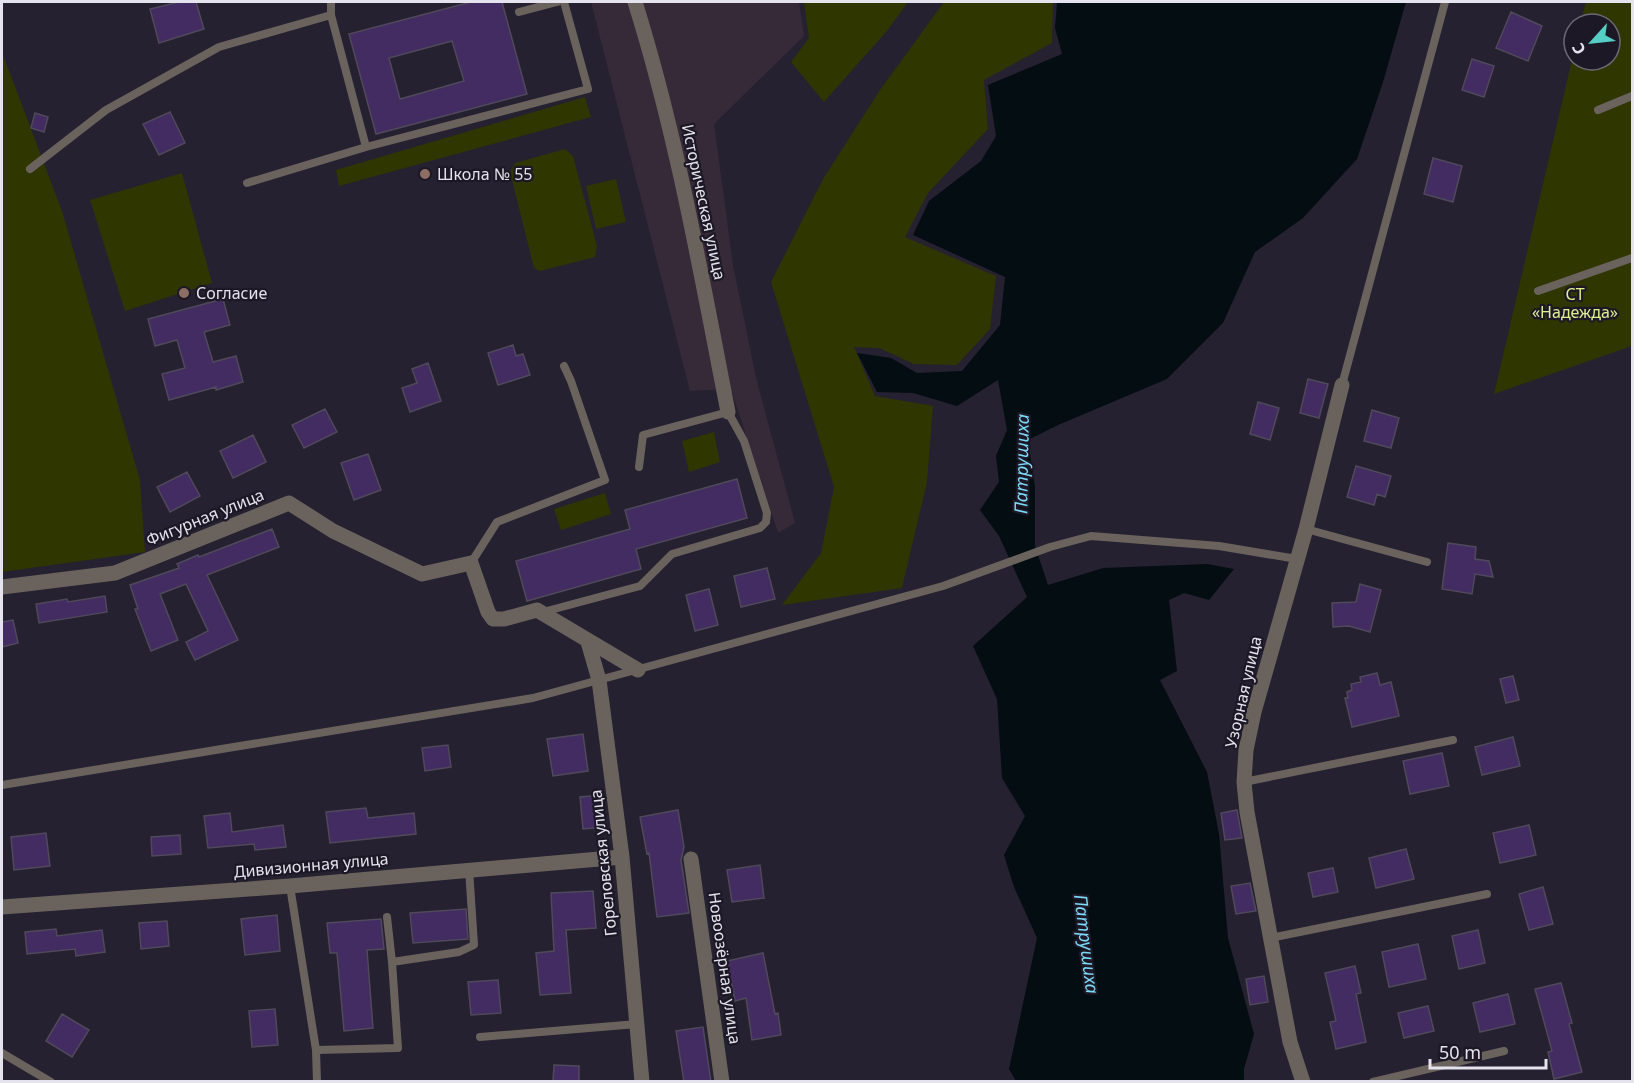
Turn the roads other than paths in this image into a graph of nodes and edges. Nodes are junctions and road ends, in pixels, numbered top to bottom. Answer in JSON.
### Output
{"nodes":[{"id":1,"x":331,"y":2,"type":"edge"},
{"id":2,"x":557,"y":2,"type":"edge"},
{"id":3,"x":564,"y":2,"type":"edge"},
{"id":4,"x":635,"y":2,"type":"edge"},
{"id":5,"x":1445,"y":2,"type":"edge"},
{"id":6,"x":519,"y":12,"type":"dead end"},
{"id":7,"x":331,"y":15,"type":"junction"},
{"id":8,"x":1632,"y":96,"type":"edge"},
{"id":9,"x":1598,"y":110,"type":"dead end"},
{"id":10,"x":366,"y":147,"type":"junction"},
{"id":11,"x":30,"y":169,"type":"dead end"},
{"id":12,"x":247,"y":183,"type":"dead end"},
{"id":13,"x":1632,"y":258,"type":"edge"},
{"id":14,"x":1538,"y":291,"type":"dead end"},
{"id":15,"x":564,"y":366,"type":"dead end"},
{"id":16,"x":1342,"y":385,"type":"joint"},
{"id":17,"x":728,"y":412,"type":"junction"},
{"id":18,"x":639,"y":467,"type":"dead end"},
{"id":19,"x":1306,"y":529,"type":"junction"},
{"id":20,"x":1297,"y":559,"type":"junction"},
{"id":21,"x":1427,"y":562,"type":"dead end"},
{"id":22,"x":471,"y":563,"type":"junction"},
{"id":23,"x":2,"y":587,"type":"edge"},
{"id":24,"x":543,"y":612,"type":"junction"},
{"id":25,"x":588,"y":642,"type":"junction"},
{"id":26,"x":638,"y":670,"type":"junction"},
{"id":27,"x":599,"y":680,"type":"junction"},
{"id":28,"x":1453,"y":740,"type":"dead end"},
{"id":29,"x":1244,"y":782,"type":"junction"},
{"id":30,"x":2,"y":785,"type":"edge"},
{"id":31,"x":622,"y":857,"type":"junction"},
{"id":32,"x":691,"y":859,"type":"dead end"},
{"id":33,"x":469,"y":869,"type":"junction"},
{"id":34,"x":290,"y":886,"type":"junction"},
{"id":35,"x":1487,"y":894,"type":"dead end"},
{"id":36,"x":2,"y":907,"type":"edge"},
{"id":37,"x":387,"y":917,"type":"dead end"},
{"id":38,"x":1270,"y":938,"type":"junction"},
{"id":39,"x":392,"y":962,"type":"junction"},
{"id":40,"x":637,"y":1024,"type":"junction"},
{"id":41,"x":480,"y":1037,"type":"dead end"},
{"id":42,"x":316,"y":1050,"type":"junction"},
{"id":43,"x":1504,"y":1051,"type":"dead end"},
{"id":44,"x":2,"y":1053,"type":"edge"},
{"id":45,"x":51,"y":1082,"type":"edge"},
{"id":46,"x":317,"y":1082,"type":"edge"},
{"id":47,"x":642,"y":1082,"type":"edge"},
{"id":48,"x":722,"y":1082,"type":"edge"},
{"id":49,"x":1303,"y":1082,"type":"edge"},
{"id":50,"x":1373,"y":1082,"type":"edge"}],
"edges":[{"from":1,"to":7,"type":"lane"},
{"from":2,"to":6,"type":"lane"},
{"from":3,"to":10,"type":"lane"},
{"from":4,"to":17,"type":"street","name":"Историческая улица"},
{"from":5,"to":16,"type":"lane"},
{"from":7,"to":10,"type":"lane"},
{"from":7,"to":11,"type":"lane"},
{"from":8,"to":9,"type":"lane"},
{"from":10,"to":12,"type":"lane"},
{"from":13,"to":14,"type":"lane"},
{"from":15,"to":22,"type":"lane"},
{"from":16,"to":19,"type":"street","name":"Узорная улица"},
{"from":17,"to":18,"type":"lane"},
{"from":17,"to":24,"type":"lane"},
{"from":19,"to":20,"type":"street","name":"Узорная улица"},
{"from":19,"to":21,"type":"lane"},
{"from":20,"to":26,"type":"lane"},
{"from":20,"to":29,"type":"street","name":"Узорная улица"},
{"from":22,"to":23,"type":"street","name":"Фигурная улица"},
{"from":22,"to":24,"type":"street"},
{"from":24,"to":25,"type":"street"},
{"from":25,"to":26,"type":"street"},
{"from":25,"to":27,"type":"street","name":"Гореловская улица"},
{"from":26,"to":27,"type":"lane"},
{"from":27,"to":30,"type":"lane"},
{"from":27,"to":31,"type":"street","name":"Гореловская улица"},
{"from":28,"to":29,"type":"lane"},
{"from":29,"to":38,"type":"street","name":"Узорная улица"},
{"from":31,"to":33,"type":"street","name":"Дивизионная улица"},
{"from":31,"to":40,"type":"street","name":"Гореловская улица"},
{"from":32,"to":48,"type":"street","name":"Новоозёрная улица"},
{"from":33,"to":34,"type":"street","name":"Дивизионная улица"},
{"from":33,"to":39,"type":"lane"},
{"from":34,"to":36,"type":"street","name":"Дивизионная улица"},
{"from":34,"to":42,"type":"lane"},
{"from":35,"to":38,"type":"lane"},
{"from":37,"to":39,"type":"lane"},
{"from":38,"to":49,"type":"street","name":"Узорная улица"},
{"from":39,"to":42,"type":"lane"},
{"from":40,"to":41,"type":"lane"},
{"from":40,"to":47,"type":"street","name":"Гореловская улица"},
{"from":42,"to":46,"type":"lane"},
{"from":43,"to":50,"type":"lane"},
{"from":44,"to":45,"type":"lane"}]}
